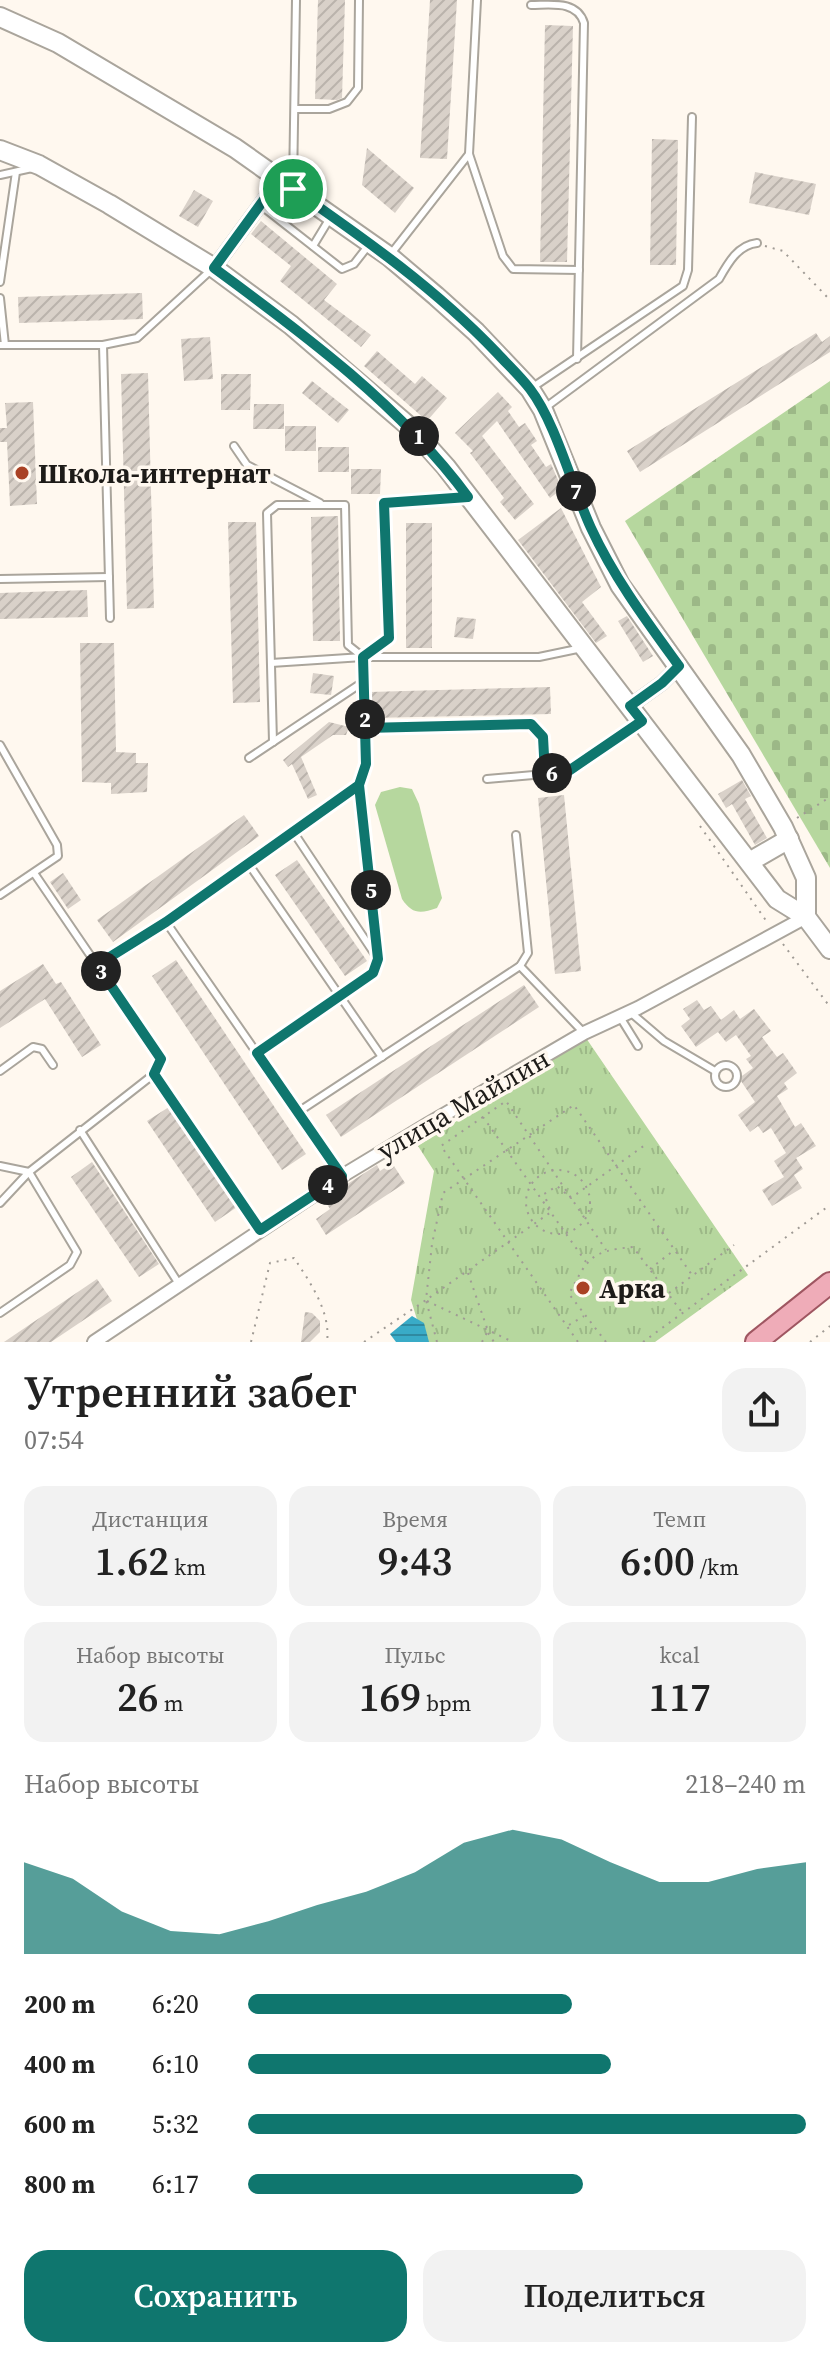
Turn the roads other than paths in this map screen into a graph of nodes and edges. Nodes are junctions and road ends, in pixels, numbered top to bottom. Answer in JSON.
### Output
{"nodes":[{"id":1,"x":296,"y":0,"type":"edge"},
{"id":2,"x":359,"y":0,"type":"edge"},
{"id":3,"x":477,"y":0,"type":"edge"},
{"id":4,"x":531,"y":5,"type":"dead end"},
{"id":5,"x":0,"y":17,"type":"edge"},
{"id":6,"x":295,"y":109,"type":"junction"},
{"id":7,"x":692,"y":117,"type":"dead end"},
{"id":8,"x":0,"y":150,"type":"edge"},
{"id":9,"x":469,"y":154,"type":"junction"},
{"id":10,"x":39,"y":165,"type":"junction"},
{"id":11,"x":16,"y":172,"type":"junction"},
{"id":12,"x":0,"y":175,"type":"edge"},
{"id":13,"x":286,"y":184,"type":"junction"},
{"id":14,"x":259,"y":204,"type":"junction"},
{"id":15,"x":332,"y":216,"type":"junction"},
{"id":16,"x":370,"y":243,"type":"junction"},
{"id":17,"x":757,"y":243,"type":"road end"},
{"id":18,"x":313,"y":246,"type":"junction"},
{"id":19,"x":390,"y":257,"type":"junction"},
{"id":20,"x":214,"y":268,"type":"junction"},
{"id":21,"x":579,"y":270,"type":"junction"},
{"id":22,"x":0,"y":282,"type":"edge"},
{"id":23,"x":0,"y":298,"type":"edge"},
{"id":24,"x":3,"y":345,"type":"edge"},
{"id":25,"x":103,"y":345,"type":"junction"},
{"id":26,"x":577,"y":359,"type":"junction"},
{"id":27,"x":530,"y":389,"type":"junction"},
{"id":28,"x":543,"y":410,"type":"junction"},
{"id":29,"x":234,"y":446,"type":"dead end"},
{"id":30,"x":468,"y":497,"type":"junction"},
{"id":31,"x":323,"y":505,"type":"junction"},
{"id":32,"x":109,"y":577,"type":"junction"},
{"id":33,"x":0,"y":579,"type":"edge"},
{"id":34,"x":110,"y":618,"type":"dead end"},
{"id":35,"x":585,"y":648,"type":"junction"},
{"id":36,"x":363,"y":657,"type":"junction"},
{"id":37,"x":271,"y":663,"type":"junction"},
{"id":38,"x":679,"y":666,"type":"junction"},
{"id":39,"x":363,"y":682,"type":"junction"},
{"id":40,"x":630,"y":706,"type":"junction"},
{"id":41,"x":642,"y":721,"type":"junction"},
{"id":42,"x":365,"y":728,"type":"junction"},
{"id":43,"x":273,"y":742,"type":"junction"},
{"id":44,"x":0,"y":745,"type":"edge"},
{"id":45,"x":249,"y":758,"type":"dead end"},
{"id":46,"x":545,"y":774,"type":"junction"},
{"id":47,"x":487,"y":779,"type":"dead end"},
{"id":48,"x":359,"y":785,"type":"junction"},
{"id":49,"x":292,"y":830,"type":"junction"},
{"id":50,"x":786,"y":833,"type":"junction"},
{"id":51,"x":516,"y":835,"type":"dead end"},
{"id":52,"x":751,"y":861,"type":"junction"},
{"id":53,"x":248,"y":863,"type":"junction"},
{"id":54,"x":34,"y":873,"type":"junction"},
{"id":55,"x":0,"y":895,"type":"edge"},
{"id":56,"x":806,"y":917,"type":"junction"},
{"id":57,"x":166,"y":922,"type":"junction"},
{"id":58,"x":830,"y":949,"type":"edge"},
{"id":59,"x":378,"y":959,"type":"junction"},
{"id":60,"x":97,"y":965,"type":"junction"},
{"id":61,"x":520,"y":966,"type":"junction"},
{"id":62,"x":339,"y":996,"type":"junction"},
{"id":63,"x":625,"y":1014,"type":"junction"},
{"id":64,"x":584,"y":1033,"type":"junction"},
{"id":65,"x":638,"y":1046,"type":"dead end"},
{"id":66,"x":257,"y":1053,"type":"junction"},
{"id":67,"x":382,"y":1057,"type":"junction"},
{"id":68,"x":53,"y":1065,"type":"dead end"},
{"id":69,"x":0,"y":1071,"type":"edge"},
{"id":70,"x":715,"y":1071,"type":"dead end"},
{"id":71,"x":154,"y":1074,"type":"junction"},
{"id":72,"x":298,"y":1112,"type":"junction"},
{"id":73,"x":80,"y":1130,"type":"junction"},
{"id":74,"x":0,"y":1166,"type":"edge"},
{"id":75,"x":29,"y":1172,"type":"junction"},
{"id":76,"x":342,"y":1176,"type":"junction"},
{"id":77,"x":0,"y":1203,"type":"edge"},
{"id":78,"x":260,"y":1230,"type":"junction"},
{"id":79,"x":829,"y":1283,"type":"edge"},
{"id":80,"x":179,"y":1284,"type":"junction"},
{"id":81,"x":0,"y":1313,"type":"edge"},
{"id":82,"x":94,"y":1342,"type":"edge"},
{"id":83,"x":756,"y":1342,"type":"edge"}],
"edges":[{"from":1,"to":6,"type":"lane"},
{"from":2,"to":6,"type":"lane"},
{"from":3,"to":9,"type":"lane"},
{"from":4,"to":21,"type":"lane"},
{"from":5,"to":13,"type":"main road"},
{"from":6,"to":13,"type":"lane"},
{"from":7,"to":26,"type":"lane"},
{"from":8,"to":10,"type":"main road"},
{"from":9,"to":19,"type":"lane"},
{"from":9,"to":21,"type":"lane"},
{"from":10,"to":11,"type":"lane"},
{"from":10,"to":20,"type":"main road"},
{"from":11,"to":12,"type":"lane"},
{"from":11,"to":22,"type":"lane"},
{"from":13,"to":14,"type":"street"},
{"from":13,"to":15,"type":"main road"},
{"from":14,"to":18,"type":"lane"},
{"from":14,"to":20,"type":"street"},
{"from":15,"to":16,"type":"main road"},
{"from":15,"to":18,"type":"lane"},
{"from":16,"to":18,"type":"lane"},
{"from":16,"to":19,"type":"main road"},
{"from":17,"to":28,"type":"lane"},
{"from":19,"to":27,"type":"main road"},
{"from":20,"to":25,"type":"lane"},
{"from":20,"to":30,"type":"main road"},
{"from":21,"to":26,"type":"lane"},
{"from":23,"to":24,"type":"lane"},
{"from":24,"to":25,"type":"lane"},
{"from":25,"to":32,"type":"lane"},
{"from":26,"to":27,"type":"lane"},
{"from":27,"to":28,"type":"main road"},
{"from":28,"to":38,"type":"main road"},
{"from":29,"to":31,"type":"lane"},
{"from":30,"to":35,"type":"main road"},
{"from":30,"to":36,"type":"lane"},
{"from":31,"to":36,"type":"lane"},
{"from":31,"to":37,"type":"lane"},
{"from":32,"to":33,"type":"lane"},
{"from":32,"to":34,"type":"lane"},
{"from":35,"to":36,"type":"lane"},
{"from":35,"to":40,"type":"main road"},
{"from":36,"to":37,"type":"lane"},
{"from":36,"to":39,"type":"lane"},
{"from":37,"to":43,"type":"lane"},
{"from":38,"to":40,"type":"street"},
{"from":38,"to":50,"type":"main road"},
{"from":39,"to":42,"type":"lane"},
{"from":39,"to":43,"type":"lane"},
{"from":40,"to":41,"type":"main road"},
{"from":41,"to":46,"type":"lane"},
{"from":41,"to":52,"type":"main road"},
{"from":42,"to":46,"type":"lane"},
{"from":42,"to":48,"type":"lane"},
{"from":43,"to":45,"type":"lane"},
{"from":44,"to":54,"type":"lane"},
{"from":46,"to":47,"type":"lane"},
{"from":48,"to":49,"type":"lane"},
{"from":48,"to":59,"type":"lane"},
{"from":49,"to":53,"type":"lane"},
{"from":49,"to":59,"type":"lane"},
{"from":50,"to":52,"type":"main road"},
{"from":50,"to":56,"type":"main road"},
{"from":51,"to":61,"type":"lane"},
{"from":52,"to":56,"type":"main road"},
{"from":53,"to":57,"type":"lane"},
{"from":53,"to":62,"type":"lane"},
{"from":54,"to":55,"type":"lane"},
{"from":54,"to":60,"type":"lane"},
{"from":56,"to":58,"type":"main road"},
{"from":56,"to":63,"type":"street","name":"улица Майлин"},
{"from":57,"to":60,"type":"lane"},
{"from":57,"to":66,"type":"lane"},
{"from":59,"to":62,"type":"lane"},
{"from":60,"to":71,"type":"lane"},
{"from":61,"to":64,"type":"lane"},
{"from":61,"to":67,"type":"lane"},
{"from":62,"to":66,"type":"lane"},
{"from":62,"to":67,"type":"lane"},
{"from":63,"to":64,"type":"street","name":"улица Майлин"},
{"from":63,"to":65,"type":"lane"},
{"from":63,"to":70,"type":"lane"},
{"from":64,"to":76,"type":"street","name":"улица Майлин"},
{"from":66,"to":72,"type":"lane"},
{"from":67,"to":72,"type":"lane"},
{"from":68,"to":69,"type":"lane"},
{"from":71,"to":73,"type":"lane"},
{"from":71,"to":78,"type":"lane"},
{"from":72,"to":76,"type":"lane"},
{"from":73,"to":75,"type":"lane"},
{"from":73,"to":80,"type":"lane"},
{"from":74,"to":75,"type":"lane"},
{"from":75,"to":77,"type":"lane"},
{"from":75,"to":81,"type":"lane"},
{"from":76,"to":78,"type":"street","name":"улица Майлин"},
{"from":78,"to":80,"type":"street","name":"улица Майлин"},
{"from":79,"to":83,"type":"main road"},
{"from":80,"to":82,"type":"street","name":"улица Майлин"}]}
